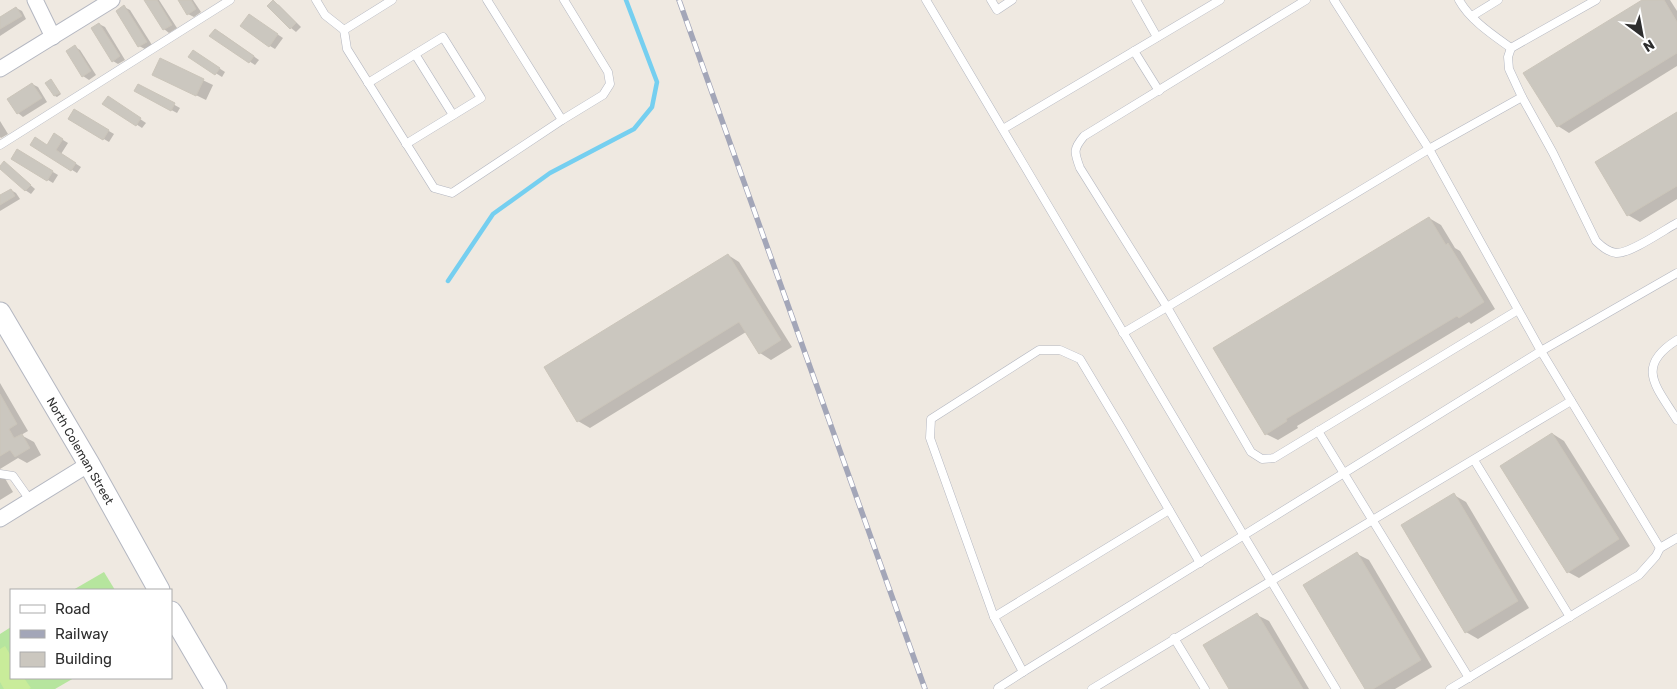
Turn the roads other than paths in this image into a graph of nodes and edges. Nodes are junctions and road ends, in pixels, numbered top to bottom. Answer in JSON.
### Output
{"nodes":[{"id":1,"x":35,"y":0,"type":"edge"},
{"id":2,"x":112,"y":0,"type":"edge"},
{"id":3,"x":230,"y":0,"type":"edge"},
{"id":4,"x":316,"y":0,"type":"edge"},
{"id":5,"x":392,"y":0,"type":"edge"},
{"id":6,"x":488,"y":0,"type":"edge"},
{"id":7,"x":564,"y":0,"type":"edge"},
{"id":8,"x":926,"y":0,"type":"edge"},
{"id":9,"x":991,"y":0,"type":"edge"},
{"id":10,"x":1012,"y":0,"type":"edge"},
{"id":11,"x":1136,"y":0,"type":"edge"},
{"id":12,"x":1220,"y":0,"type":"edge"},
{"id":13,"x":1306,"y":0,"type":"edge"},
{"id":14,"x":1334,"y":0,"type":"edge"},
{"id":15,"x":1459,"y":0,"type":"edge"},
{"id":16,"x":1498,"y":0,"type":"edge"},
{"id":17,"x":1596,"y":0,"type":"edge"},
{"id":18,"x":1472,"y":16,"type":"junction"},
{"id":19,"x":344,"y":30,"type":"junction"},
{"id":20,"x":52,"y":37,"type":"junction"},
{"id":21,"x":1157,"y":37,"type":"junction"},
{"id":22,"x":1511,"y":48,"type":"junction"},
{"id":23,"x":1134,"y":51,"type":"junction"},
{"id":24,"x":415,"y":54,"type":"junction"},
{"id":25,"x":0,"y":70,"type":"edge"},
{"id":26,"x":368,"y":83,"type":"junction"},
{"id":27,"x":1159,"y":91,"type":"junction"},
{"id":28,"x":1522,"y":97,"type":"junction"},
{"id":29,"x":453,"y":115,"type":"junction"},
{"id":30,"x":562,"y":120,"type":"junction"},
{"id":31,"x":1003,"y":130,"type":"junction"},
{"id":32,"x":406,"y":144,"type":"junction"},
{"id":33,"x":0,"y":145,"type":"edge"},
{"id":34,"x":1429,"y":149,"type":"junction"},
{"id":35,"x":1677,"y":223,"type":"edge"},
{"id":36,"x":1677,"y":273,"type":"edge"},
{"id":37,"x":1167,"y":307,"type":"junction"},
{"id":38,"x":1518,"y":310,"type":"junction"},
{"id":39,"x":0,"y":313,"type":"edge"},
{"id":40,"x":1123,"y":332,"type":"junction"},
{"id":41,"x":1677,"y":340,"type":"edge"},
{"id":42,"x":1541,"y":352,"type":"junction"},
{"id":43,"x":1571,"y":401,"type":"junction"},
{"id":44,"x":1677,"y":420,"type":"edge"},
{"id":45,"x":1318,"y":431,"type":"junction"},
{"id":46,"x":1474,"y":460,"type":"junction"},
{"id":47,"x":89,"y":464,"type":"junction"},
{"id":48,"x":1344,"y":473,"type":"junction"},
{"id":49,"x":0,"y":474,"type":"edge"},
{"id":50,"x":30,"y":500,"type":"junction"},
{"id":51,"x":1169,"y":510,"type":"junction"},
{"id":52,"x":0,"y":519,"type":"edge"},
{"id":53,"x":1373,"y":520,"type":"junction"},
{"id":54,"x":1244,"y":536,"type":"junction"},
{"id":55,"x":1677,"y":538,"type":"edge"},
{"id":56,"x":1660,"y":548,"type":"junction"},
{"id":57,"x":1200,"y":563,"type":"junction"},
{"id":58,"x":1270,"y":580,"type":"junction"},
{"id":59,"x":158,"y":589,"type":"edge"},
{"id":60,"x":172,"y":614,"type":"edge"},
{"id":61,"x":994,"y":617,"type":"junction"},
{"id":62,"x":1570,"y":617,"type":"junction"},
{"id":63,"x":1174,"y":638,"type":"junction"},
{"id":64,"x":1023,"y":672,"type":"junction"},
{"id":65,"x":1469,"y":678,"type":"junction"},
{"id":66,"x":212,"y":686,"type":"edge"},
{"id":67,"x":1203,"y":687,"type":"edge"},
{"id":68,"x":998,"y":689,"type":"edge"},
{"id":69,"x":1092,"y":689,"type":"edge"},
{"id":70,"x":1194,"y":689,"type":"edge"},
{"id":71,"x":1336,"y":689,"type":"edge"},
{"id":72,"x":1450,"y":689,"type":"edge"}],
"edges":[{"from":1,"to":20,"type":"street"},
{"from":2,"to":20,"type":"street"},
{"from":3,"to":33,"type":"lane"},
{"from":4,"to":19,"type":"lane"},
{"from":5,"to":19,"type":"lane"},
{"from":6,"to":30,"type":"lane"},
{"from":7,"to":30,"type":"lane"},
{"from":8,"to":31,"type":"lane"},
{"from":9,"to":10,"type":"lane"},
{"from":11,"to":21,"type":"lane"},
{"from":12,"to":21,"type":"lane"},
{"from":13,"to":27,"type":"lane"},
{"from":14,"to":34,"type":"lane"},
{"from":15,"to":18,"type":"lane"},
{"from":16,"to":18,"type":"lane"},
{"from":17,"to":22,"type":"lane"},
{"from":18,"to":22,"type":"lane"},
{"from":19,"to":26,"type":"lane"},
{"from":20,"to":25,"type":"street"},
{"from":21,"to":23,"type":"lane"},
{"from":22,"to":28,"type":"lane"},
{"from":23,"to":27,"type":"lane"},
{"from":23,"to":31,"type":"lane"},
{"from":24,"to":26,"type":"lane"},
{"from":24,"to":29,"type":"lane"},
{"from":24,"to":29,"type":"lane"},
{"from":26,"to":32,"type":"lane"},
{"from":27,"to":37,"type":"lane"},
{"from":28,"to":34,"type":"lane"},
{"from":28,"to":35,"type":"lane"},
{"from":29,"to":32,"type":"lane"},
{"from":30,"to":32,"type":"lane"},
{"from":31,"to":40,"type":"lane"},
{"from":34,"to":37,"type":"lane"},
{"from":34,"to":38,"type":"lane"},
{"from":36,"to":42,"type":"lane"},
{"from":37,"to":40,"type":"lane"},
{"from":37,"to":45,"type":"lane"},
{"from":38,"to":42,"type":"lane"},
{"from":38,"to":45,"type":"lane"},
{"from":39,"to":47,"type":"street","name":"North Coleman Street"},
{"from":40,"to":54,"type":"lane"},
{"from":41,"to":44,"type":"lane"},
{"from":42,"to":43,"type":"lane"},
{"from":42,"to":48,"type":"lane"},
{"from":43,"to":46,"type":"lane"},
{"from":43,"to":56,"type":"lane"},
{"from":45,"to":48,"type":"lane"},
{"from":46,"to":53,"type":"lane"},
{"from":46,"to":62,"type":"lane"},
{"from":47,"to":50,"type":"street"},
{"from":47,"to":59,"type":"street","name":"North Coleman Street"},
{"from":48,"to":53,"type":"lane"},
{"from":48,"to":54,"type":"lane"},
{"from":49,"to":50,"type":"lane"},
{"from":50,"to":52,"type":"street"},
{"from":51,"to":57,"type":"lane"},
{"from":51,"to":61,"type":"lane"},
{"from":51,"to":61,"type":"lane"},
{"from":53,"to":58,"type":"lane"},
{"from":53,"to":65,"type":"lane"},
{"from":54,"to":57,"type":"lane"},
{"from":54,"to":58,"type":"lane"},
{"from":55,"to":56,"type":"lane"},
{"from":56,"to":62,"type":"lane"},
{"from":57,"to":64,"type":"lane"},
{"from":58,"to":63,"type":"lane"},
{"from":58,"to":71,"type":"lane"},
{"from":60,"to":66,"type":"street"},
{"from":61,"to":64,"type":"lane"},
{"from":62,"to":65,"type":"lane"},
{"from":63,"to":67,"type":"lane"},
{"from":63,"to":69,"type":"lane"},
{"from":64,"to":68,"type":"lane"},
{"from":65,"to":72,"type":"lane"},
{"from":67,"to":70,"type":"lane"}]}
